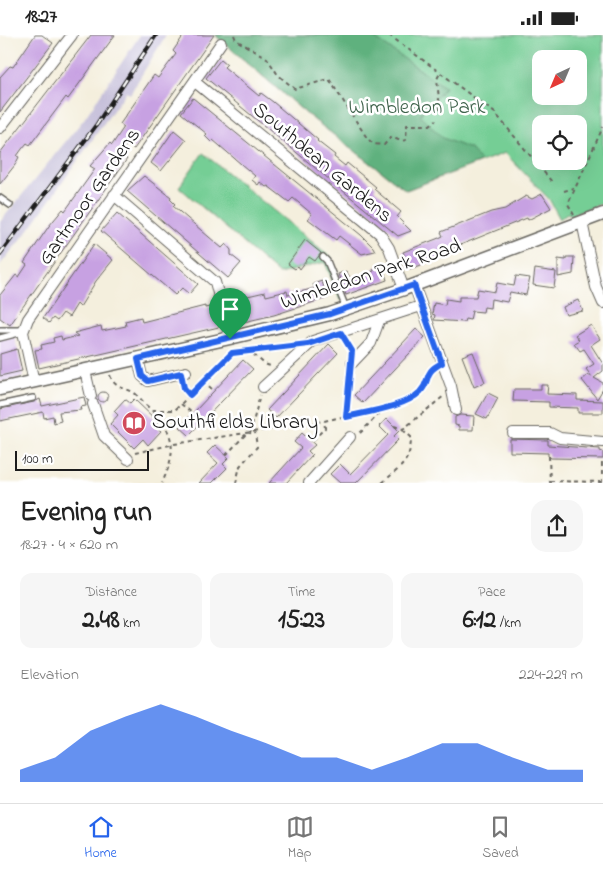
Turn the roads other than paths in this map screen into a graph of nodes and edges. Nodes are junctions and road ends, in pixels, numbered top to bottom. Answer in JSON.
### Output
{"nodes":[{"id":1,"x":72,"y":35,"type":"edge"},
{"id":2,"x":221,"y":43,"type":"dead end"},
{"id":3,"x":195,"y":82,"type":"junction"},
{"id":4,"x":0,"y":128,"type":"edge"},
{"id":5,"x":114,"y":195,"type":"junction"},
{"id":6,"x":0,"y":198,"type":"edge"},
{"id":7,"x":10,"y":205,"type":"dead end"},
{"id":8,"x":603,"y":214,"type":"edge"},
{"id":9,"x":578,"y":219,"type":"junction"},
{"id":10,"x":323,"y":257,"type":"dead end"},
{"id":11,"x":409,"y":287,"type":"junction"},
{"id":12,"x":603,"y":303,"type":"edge"},
{"id":13,"x":421,"y":306,"type":"junction"},
{"id":14,"x":346,"y":309,"type":"junction"},
{"id":15,"x":379,"y":321,"type":"junction"},
{"id":16,"x":0,"y":330,"type":"edge"},
{"id":17,"x":23,"y":331,"type":"junction"},
{"id":18,"x":0,"y":338,"type":"edge"},
{"id":19,"x":230,"y":339,"type":"junction"},
{"id":20,"x":138,"y":359,"type":"junction"},
{"id":21,"x":352,"y":363,"type":"road end"},
{"id":22,"x":86,"y":371,"type":"junction"},
{"id":23,"x":184,"y":373,"type":"road end"},
{"id":24,"x":34,"y":382,"type":"junction"},
{"id":25,"x":263,"y":387,"type":"road end"},
{"id":26,"x":0,"y":389,"type":"edge"},
{"id":27,"x":33,"y":398,"type":"dead end"},
{"id":28,"x":0,"y":405,"type":"edge"},
{"id":29,"x":456,"y":410,"type":"dead end"},
{"id":30,"x":514,"y":433,"type":"dead end"},
{"id":31,"x":350,"y":437,"type":"dead end"},
{"id":32,"x":603,"y":442,"type":"edge"},
{"id":33,"x":128,"y":459,"type":"road end"},
{"id":34,"x":309,"y":483,"type":"edge"}],
"edges":[{"from":1,"to":4,"type":"street"},
{"from":2,"to":3,"type":"street","name":"Gartmoor Gardens"},
{"from":3,"to":5,"type":"street","name":"Gartmoor Gardens"},
{"from":3,"to":11,"type":"street","name":"Southdean Gardens"},
{"from":5,"to":17,"type":"street","name":"Gartmoor Gardens"},
{"from":5,"to":19,"type":"street"},
{"from":6,"to":7,"type":"lane"},
{"from":8,"to":9,"type":"street","name":"Wimbledon Park Road"},
{"from":9,"to":11,"type":"street","name":"Wimbledon Park Road"},
{"from":9,"to":12,"type":"street"},
{"from":10,"to":14,"type":"lane"},
{"from":11,"to":13,"type":"street","name":"Southdean Gardens"},
{"from":11,"to":14,"type":"street","name":"Wimbledon Park Road"},
{"from":13,"to":15,"type":"street"},
{"from":13,"to":29,"type":"street","name":"Southdean Gardens"},
{"from":14,"to":19,"type":"street","name":"Wimbledon Park Road"},
{"from":15,"to":21,"type":"street"},
{"from":15,"to":25,"type":"street"},
{"from":16,"to":17,"type":"lane"},
{"from":17,"to":18,"type":"lane"},
{"from":17,"to":24,"type":"street"},
{"from":19,"to":20,"type":"street","name":"Wimbledon Park Road"},
{"from":20,"to":22,"type":"street","name":"Wimbledon Park Road"},
{"from":20,"to":23,"type":"street"},
{"from":22,"to":24,"type":"street","name":"Wimbledon Park Road"},
{"from":22,"to":33,"type":"street"},
{"from":24,"to":26,"type":"street","name":"Wimbledon Park Road"},
{"from":27,"to":28,"type":"lane"},
{"from":30,"to":32,"type":"street"},
{"from":31,"to":34,"type":"street"}]}
